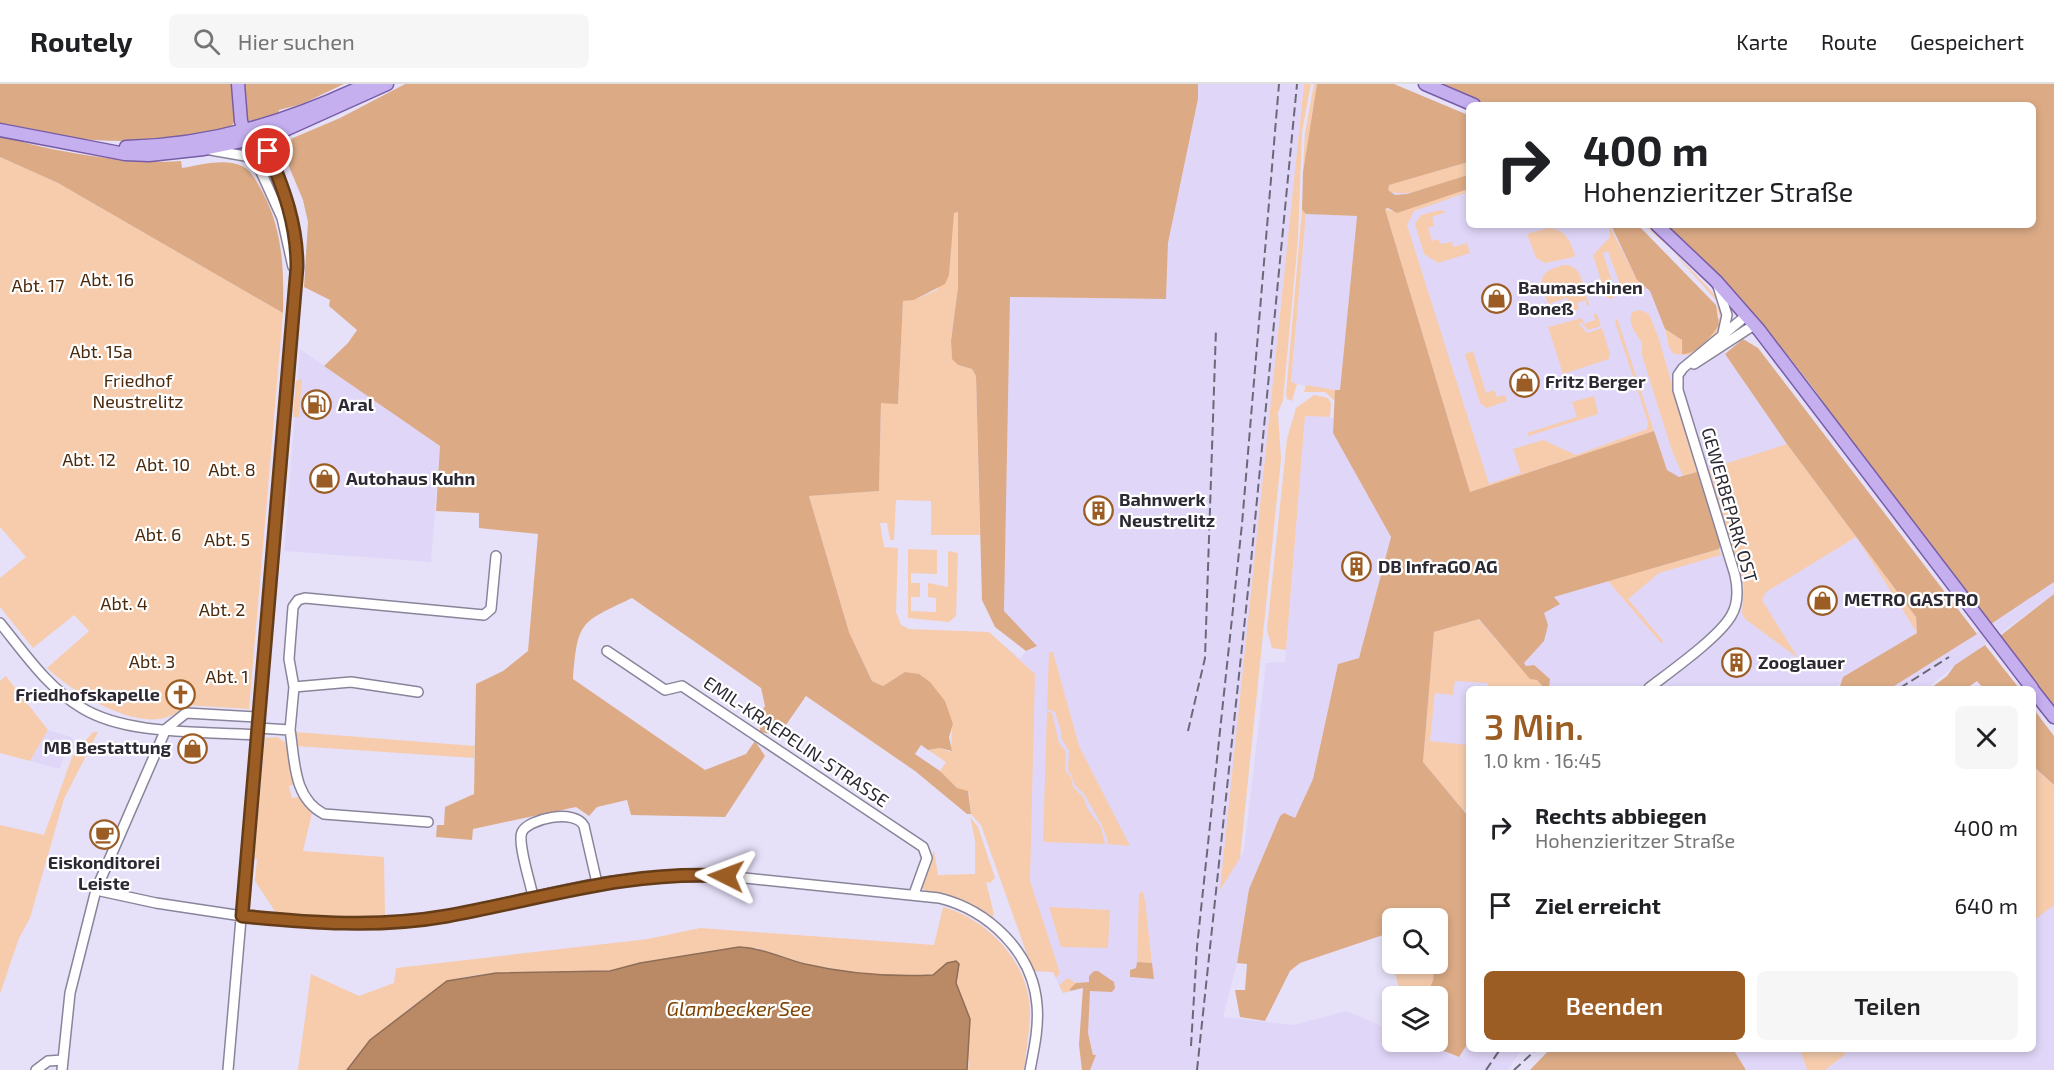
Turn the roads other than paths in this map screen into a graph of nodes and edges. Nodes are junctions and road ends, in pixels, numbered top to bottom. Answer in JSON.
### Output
{"nodes":[{"id":1,"x":238,"y":84,"type":"edge"},
{"id":2,"x":379,"y":84,"type":"edge"},
{"id":3,"x":387,"y":84,"type":"edge"},
{"id":4,"x":1425,"y":84,"type":"edge"},
{"id":5,"x":364,"y":90,"type":"edge"},
{"id":6,"x":1467,"y":102,"type":"edge"},
{"id":7,"x":0,"y":130,"type":"edge"},
{"id":8,"x":261,"y":132,"type":"junction"},
{"id":9,"x":245,"y":136,"type":"junction"},
{"id":10,"x":92,"y":147,"type":"junction"},
{"id":11,"x":204,"y":149,"type":"junction"},
{"id":12,"x":258,"y":162,"type":"junction"},
{"id":13,"x":1660,"y":228,"type":"edge"},
{"id":14,"x":1716,"y":281,"type":"junction"},
{"id":15,"x":292,"y":314,"type":"junction"},
{"id":16,"x":1750,"y":320,"type":"junction"},
{"id":17,"x":1722,"y":335,"type":"junction"},
{"id":18,"x":1683,"y":368,"type":"junction"},
{"id":19,"x":496,"y":556,"type":"dead end"},
{"id":20,"x":0,"y":623,"type":"edge"},
{"id":21,"x":607,"y":651,"type":"dead end"},
{"id":22,"x":1651,"y":686,"type":"edge"},
{"id":23,"x":2030,"y":686,"type":"edge"},
{"id":24,"x":294,"y":687,"type":"junction"},
{"id":25,"x":418,"y":692,"type":"dead end"},
{"id":26,"x":2036,"y":694,"type":"edge"},
{"id":27,"x":258,"y":717,"type":"junction"},
{"id":28,"x":2054,"y":717,"type":"edge"},
{"id":29,"x":166,"y":729,"type":"junction"},
{"id":30,"x":290,"y":730,"type":"junction"},
{"id":31,"x":257,"y":731,"type":"junction"},
{"id":32,"x":428,"y":822,"type":"dead end"},
{"id":33,"x":597,"y":883,"type":"junction"},
{"id":34,"x":96,"y":890,"type":"junction"},
{"id":35,"x":914,"y":894,"type":"junction"},
{"id":36,"x":533,"y":897,"type":"junction"},
{"id":37,"x":242,"y":916,"type":"junction"},
{"id":38,"x":62,"y":1065,"type":"edge"},
{"id":39,"x":36,"y":1070,"type":"edge"},
{"id":40,"x":228,"y":1070,"type":"edge"},
{"id":41,"x":1030,"y":1070,"type":"edge"}],
"edges":[{"from":1,"to":9,"type":"main road"},
{"from":2,"to":5,"type":"main road"},
{"from":3,"to":5,"type":"main road"},
{"from":4,"to":6,"type":"main road"},
{"from":5,"to":8,"type":"main road"},
{"from":7,"to":10,"type":"main road"},
{"from":8,"to":9,"type":"main road"},
{"from":8,"to":15,"type":"street"},
{"from":9,"to":10,"type":"main road"},
{"from":9,"to":11,"type":"main road"},
{"from":9,"to":12,"type":"street"},
{"from":10,"to":11,"type":"main road"},
{"from":11,"to":12,"type":"street"},
{"from":12,"to":15,"type":"street"},
{"from":13,"to":14,"type":"main road"},
{"from":14,"to":16,"type":"main road"},
{"from":14,"to":17,"type":"street"},
{"from":15,"to":27,"type":"street"},
{"from":16,"to":17,"type":"street"},
{"from":16,"to":18,"type":"street"},
{"from":16,"to":23,"type":"main road"},
{"from":17,"to":18,"type":"street"},
{"from":18,"to":22,"type":"street","name":"GEWERBEPARK OST"},
{"from":19,"to":24,"type":"street"},
{"from":20,"to":29,"type":"street"},
{"from":21,"to":35,"type":"street","name":"EMIL-KRAEPELIN-STRASSE"},
{"from":24,"to":25,"type":"street"},
{"from":24,"to":30,"type":"street"},
{"from":26,"to":28,"type":"main road"},
{"from":27,"to":29,"type":"street"},
{"from":27,"to":31,"type":"street"},
{"from":29,"to":31,"type":"street"},
{"from":29,"to":34,"type":"street"},
{"from":30,"to":31,"type":"street"},
{"from":30,"to":32,"type":"street"},
{"from":31,"to":37,"type":"street"},
{"from":33,"to":35,"type":"street"},
{"from":33,"to":36,"type":"street"},
{"from":33,"to":36,"type":"street"},
{"from":34,"to":37,"type":"street"},
{"from":34,"to":38,"type":"street"},
{"from":35,"to":41,"type":"street"},
{"from":36,"to":37,"type":"street"},
{"from":37,"to":40,"type":"street"},
{"from":38,"to":39,"type":"street"}]}
